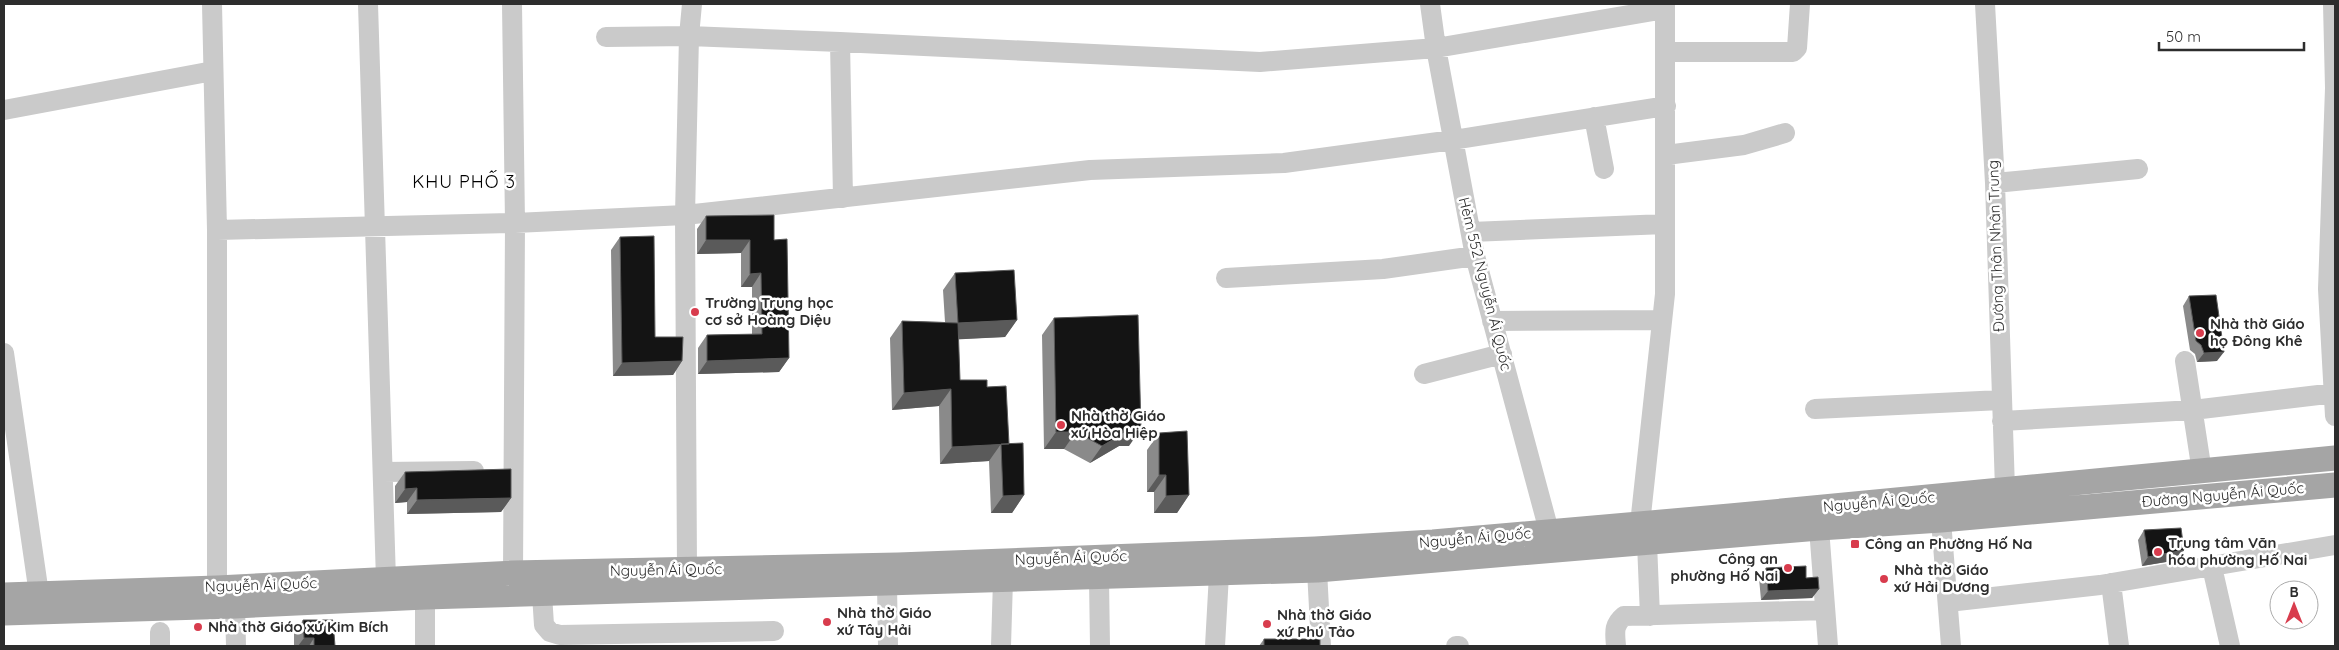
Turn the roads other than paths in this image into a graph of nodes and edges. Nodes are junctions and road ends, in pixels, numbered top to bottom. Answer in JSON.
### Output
{"nodes":[{"id":1,"x":212,"y":4,"type":"edge"},
{"id":2,"x":368,"y":4,"type":"edge"},
{"id":3,"x":512,"y":4,"type":"edge"},
{"id":4,"x":692,"y":4,"type":"edge"},
{"id":5,"x":1430,"y":4,"type":"edge"},
{"id":6,"x":1800,"y":4,"type":"edge"},
{"id":7,"x":1985,"y":4,"type":"edge"},
{"id":8,"x":2333,"y":4,"type":"edge"},
{"id":9,"x":1665,"y":6,"type":"edge"},
{"id":10,"x":689,"y":36,"type":"junction"},
{"id":11,"x":606,"y":37,"type":"dead end"},
{"id":12,"x":840,"y":42,"type":"junction"},
{"id":13,"x":1436,"y":48,"type":"junction"},
{"id":14,"x":1665,"y":52,"type":"junction"},
{"id":15,"x":213,"y":71,"type":"junction"},
{"id":16,"x":1666,"y":106,"type":"junction"},
{"id":17,"x":4,"y":110,"type":"edge"},
{"id":18,"x":1594,"y":118,"type":"junction"},
{"id":19,"x":1785,"y":133,"type":"dead end"},
{"id":20,"x":1453,"y":140,"type":"junction"},
{"id":21,"x":1666,"y":155,"type":"junction"},
{"id":22,"x":1604,"y":169,"type":"dead end"},
{"id":23,"x":2138,"y":169,"type":"dead end"},
{"id":24,"x":1995,"y":183,"type":"junction"},
{"id":25,"x":843,"y":198,"type":"junction"},
{"id":26,"x":685,"y":215,"type":"junction"},
{"id":27,"x":515,"y":223,"type":"junction"},
{"id":28,"x":1665,"y":224,"type":"junction"},
{"id":29,"x":375,"y":225,"type":"junction"},
{"id":30,"x":217,"y":230,"type":"junction"},
{"id":31,"x":1470,"y":232,"type":"junction"},
{"id":32,"x":1475,"y":256,"type":"junction"},
{"id":33,"x":1226,"y":278,"type":"dead end"},
{"id":34,"x":1662,"y":320,"type":"junction"},
{"id":35,"x":1492,"y":321,"type":"junction"},
{"id":36,"x":4,"y":353,"type":"edge"},
{"id":37,"x":1502,"y":354,"type":"junction"},
{"id":38,"x":2185,"y":360,"type":"dead end"},
{"id":39,"x":1424,"y":374,"type":"dead end"},
{"id":40,"x":2334,"y":393,"type":"edge"},
{"id":41,"x":2001,"y":400,"type":"junction"},
{"id":42,"x":1815,"y":409,"type":"dead end"},
{"id":43,"x":2193,"y":410,"type":"junction"},
{"id":44,"x":2335,"y":416,"type":"edge"},
{"id":45,"x":2002,"y":421,"type":"junction"},
{"id":46,"x":2335,"y":458,"type":"edge"},
{"id":47,"x":513,"y":470,"type":"junction"},
{"id":48,"x":382,"y":472,"type":"junction"},
{"id":49,"x":2202,"y":472,"type":"junction"},
{"id":50,"x":2135,"y":478,"type":"junction"},
{"id":51,"x":2335,"y":485,"type":"edge"},
{"id":52,"x":2004,"y":489,"type":"junction"},
{"id":53,"x":2139,"y":503,"type":"junction"},
{"id":54,"x":2111,"y":506,"type":"joint"},
{"id":55,"x":1941,"y":520,"type":"junction"},
{"id":56,"x":1819,"y":528,"type":"junction"},
{"id":57,"x":1549,"y":531,"type":"junction"},
{"id":58,"x":1644,"y":533,"type":"junction"},
{"id":59,"x":2335,"y":545,"type":"edge"},
{"id":60,"x":1316,"y":560,"type":"junction"},
{"id":61,"x":2212,"y":567,"type":"junction"},
{"id":62,"x":687,"y":570,"type":"junction"},
{"id":63,"x":513,"y":573,"type":"junction"},
{"id":64,"x":1219,"y":574,"type":"junction"},
{"id":65,"x":1099,"y":578,"type":"junction"},
{"id":66,"x":1003,"y":580,"type":"junction"},
{"id":67,"x":2111,"y":583,"type":"junction"},
{"id":68,"x":887,"y":584,"type":"junction"},
{"id":69,"x":425,"y":587,"type":"junction"},
{"id":70,"x":217,"y":588,"type":"junction"},
{"id":71,"x":387,"y":589,"type":"junction"},
{"id":72,"x":4,"y":594,"type":"edge"},
{"id":73,"x":39,"y":594,"type":"junction"},
{"id":74,"x":542,"y":594,"type":"junction"},
{"id":75,"x":1948,"y":602,"type":"junction"},
{"id":76,"x":234,"y":606,"type":"junction"},
{"id":77,"x":1825,"y":610,"type":"junction"},
{"id":78,"x":4,"y":613,"type":"edge"},
{"id":79,"x":1650,"y":616,"type":"junction"},
{"id":80,"x":774,"y":631,"type":"dead end"},
{"id":81,"x":236,"y":646,"type":"edge"},
{"id":82,"x":426,"y":646,"type":"edge"},
{"id":83,"x":888,"y":646,"type":"edge"},
{"id":84,"x":1001,"y":646,"type":"edge"},
{"id":85,"x":1100,"y":646,"type":"edge"},
{"id":86,"x":1215,"y":646,"type":"edge"},
{"id":87,"x":1321,"y":646,"type":"edge"},
{"id":88,"x":1616,"y":646,"type":"edge"},
{"id":89,"x":1828,"y":646,"type":"edge"},
{"id":90,"x":1951,"y":646,"type":"edge"},
{"id":91,"x":2119,"y":646,"type":"edge"},
{"id":92,"x":2230,"y":646,"type":"edge"}],
"edges":[{"from":1,"to":15,"type":"street"},
{"from":2,"to":29,"type":"street"},
{"from":3,"to":27,"type":"street"},
{"from":4,"to":10,"type":"street"},
{"from":5,"to":13,"type":"street","name":"Hẻm 552 Nguyễn Ái Quốc"},
{"from":6,"to":14,"type":"street"},
{"from":7,"to":24,"type":"street","name":"Đường Thân Nhân Trung"},
{"from":8,"to":40,"type":"street"},
{"from":9,"to":13,"type":"street"},
{"from":9,"to":14,"type":"street"},
{"from":10,"to":11,"type":"street"},
{"from":10,"to":12,"type":"street"},
{"from":10,"to":26,"type":"street"},
{"from":12,"to":13,"type":"street"},
{"from":12,"to":25,"type":"street"},
{"from":13,"to":20,"type":"street","name":"Hẻm 552 Nguyễn Ái Quốc"},
{"from":14,"to":16,"type":"street"},
{"from":15,"to":17,"type":"street"},
{"from":15,"to":30,"type":"street"},
{"from":16,"to":18,"type":"street"},
{"from":16,"to":21,"type":"street"},
{"from":18,"to":20,"type":"street"},
{"from":18,"to":22,"type":"street"},
{"from":19,"to":21,"type":"street"},
{"from":20,"to":25,"type":"street"},
{"from":20,"to":31,"type":"street","name":"Hẻm 552 Nguyễn Ái Quốc"},
{"from":21,"to":28,"type":"street"},
{"from":23,"to":24,"type":"street"},
{"from":24,"to":41,"type":"street","name":"Đường Thân Nhân Trung"},
{"from":25,"to":26,"type":"street"},
{"from":26,"to":27,"type":"street"},
{"from":26,"to":62,"type":"street"},
{"from":27,"to":29,"type":"street"},
{"from":27,"to":47,"type":"street"},
{"from":28,"to":31,"type":"street"},
{"from":28,"to":34,"type":"street"},
{"from":29,"to":30,"type":"street"},
{"from":29,"to":48,"type":"street"},
{"from":30,"to":70,"type":"street"},
{"from":31,"to":32,"type":"street","name":"Hẻm 552 Nguyễn Ái Quốc"},
{"from":32,"to":33,"type":"street"},
{"from":32,"to":35,"type":"street","name":"Hẻm 552 Nguyễn Ái Quốc"},
{"from":34,"to":35,"type":"street"},
{"from":34,"to":58,"type":"street"},
{"from":35,"to":37,"type":"street","name":"Hẻm 552 Nguyễn Ái Quốc"},
{"from":36,"to":73,"type":"street"},
{"from":37,"to":39,"type":"street"},
{"from":37,"to":57,"type":"street","name":"Hẻm 552 Nguyễn Ái Quốc"},
{"from":38,"to":43,"type":"street"},
{"from":40,"to":43,"type":"street"},
{"from":40,"to":44,"type":"street"},
{"from":41,"to":42,"type":"street"},
{"from":41,"to":45,"type":"street","name":"Đường Thân Nhân Trung"},
{"from":43,"to":45,"type":"street"},
{"from":43,"to":49,"type":"street"},
{"from":45,"to":52,"type":"street","name":"Đường Thân Nhân Trung"},
{"from":46,"to":49,"type":"main road","name":"Đường Nguyễn Ái Quốc"},
{"from":47,"to":48,"type":"street"},
{"from":47,"to":63,"type":"street"},
{"from":48,"to":71,"type":"street"},
{"from":49,"to":50,"type":"main road","name":"Đường Nguyễn Ái Quốc"},
{"from":50,"to":52,"type":"main road","name":"Nguyễn Ái Quốc"},
{"from":50,"to":53,"type":"main road"},
{"from":51,"to":53,"type":"main road","name":"Đường Nguyễn Ái Quốc"},
{"from":52,"to":58,"type":"main road","name":"Nguyễn Ái Quốc"},
{"from":53,"to":54,"type":"main road","name":"Đường Nguyễn Ái Quốc"},
{"from":54,"to":55,"type":"main road","name":"Nguyễn Ái Quốc"},
{"from":55,"to":56,"type":"main road","name":"Nguyễn Ái Quốc"},
{"from":55,"to":75,"type":"street"},
{"from":56,"to":58,"type":"main road","name":"Nguyễn Ái Quốc"},
{"from":56,"to":77,"type":"street"},
{"from":57,"to":58,"type":"main road","name":"Nguyễn Ái Quốc"},
{"from":57,"to":60,"type":"main road","name":"Nguyễn Ái Quốc"},
{"from":58,"to":60,"type":"main road","name":"Nguyễn Ái Quốc"},
{"from":58,"to":79,"type":"street"},
{"from":59,"to":61,"type":"street"},
{"from":60,"to":62,"type":"main road","name":"Nguyễn Ái Quốc"},
{"from":60,"to":64,"type":"main road","name":"Nguyễn Ái Quốc"},
{"from":60,"to":87,"type":"street"},
{"from":61,"to":67,"type":"street"},
{"from":61,"to":92,"type":"street"},
{"from":62,"to":63,"type":"main road","name":"Nguyễn Ái Quốc"},
{"from":63,"to":69,"type":"main road","name":"Nguyễn Ái Quốc"},
{"from":64,"to":65,"type":"main road","name":"Nguyễn Ái Quốc"},
{"from":64,"to":86,"type":"street"},
{"from":65,"to":66,"type":"main road","name":"Nguyễn Ái Quốc"},
{"from":65,"to":85,"type":"street"},
{"from":66,"to":68,"type":"main road","name":"Nguyễn Ái Quốc"},
{"from":66,"to":84,"type":"street"},
{"from":67,"to":75,"type":"street"},
{"from":67,"to":91,"type":"street"},
{"from":68,"to":74,"type":"main road","name":"Nguyễn Ái Quốc"},
{"from":68,"to":83,"type":"street"},
{"from":69,"to":71,"type":"main road","name":"Nguyễn Ái Quốc"},
{"from":69,"to":74,"type":"main road","name":"Nguyễn Ái Quốc"},
{"from":69,"to":82,"type":"street"},
{"from":70,"to":71,"type":"main road","name":"Nguyễn Ái Quốc"},
{"from":70,"to":73,"type":"main road","name":"Nguyễn Ái Quốc"},
{"from":71,"to":76,"type":"main road","name":"Nguyễn Ái Quốc"},
{"from":72,"to":73,"type":"main road","name":"Nguyễn Ái Quốc"},
{"from":74,"to":80,"type":"street"},
{"from":75,"to":90,"type":"street"},
{"from":76,"to":78,"type":"main road","name":"Nguyễn Ái Quốc"},
{"from":76,"to":81,"type":"street"},
{"from":77,"to":79,"type":"street"},
{"from":77,"to":89,"type":"street"},
{"from":79,"to":88,"type":"street"}]}
